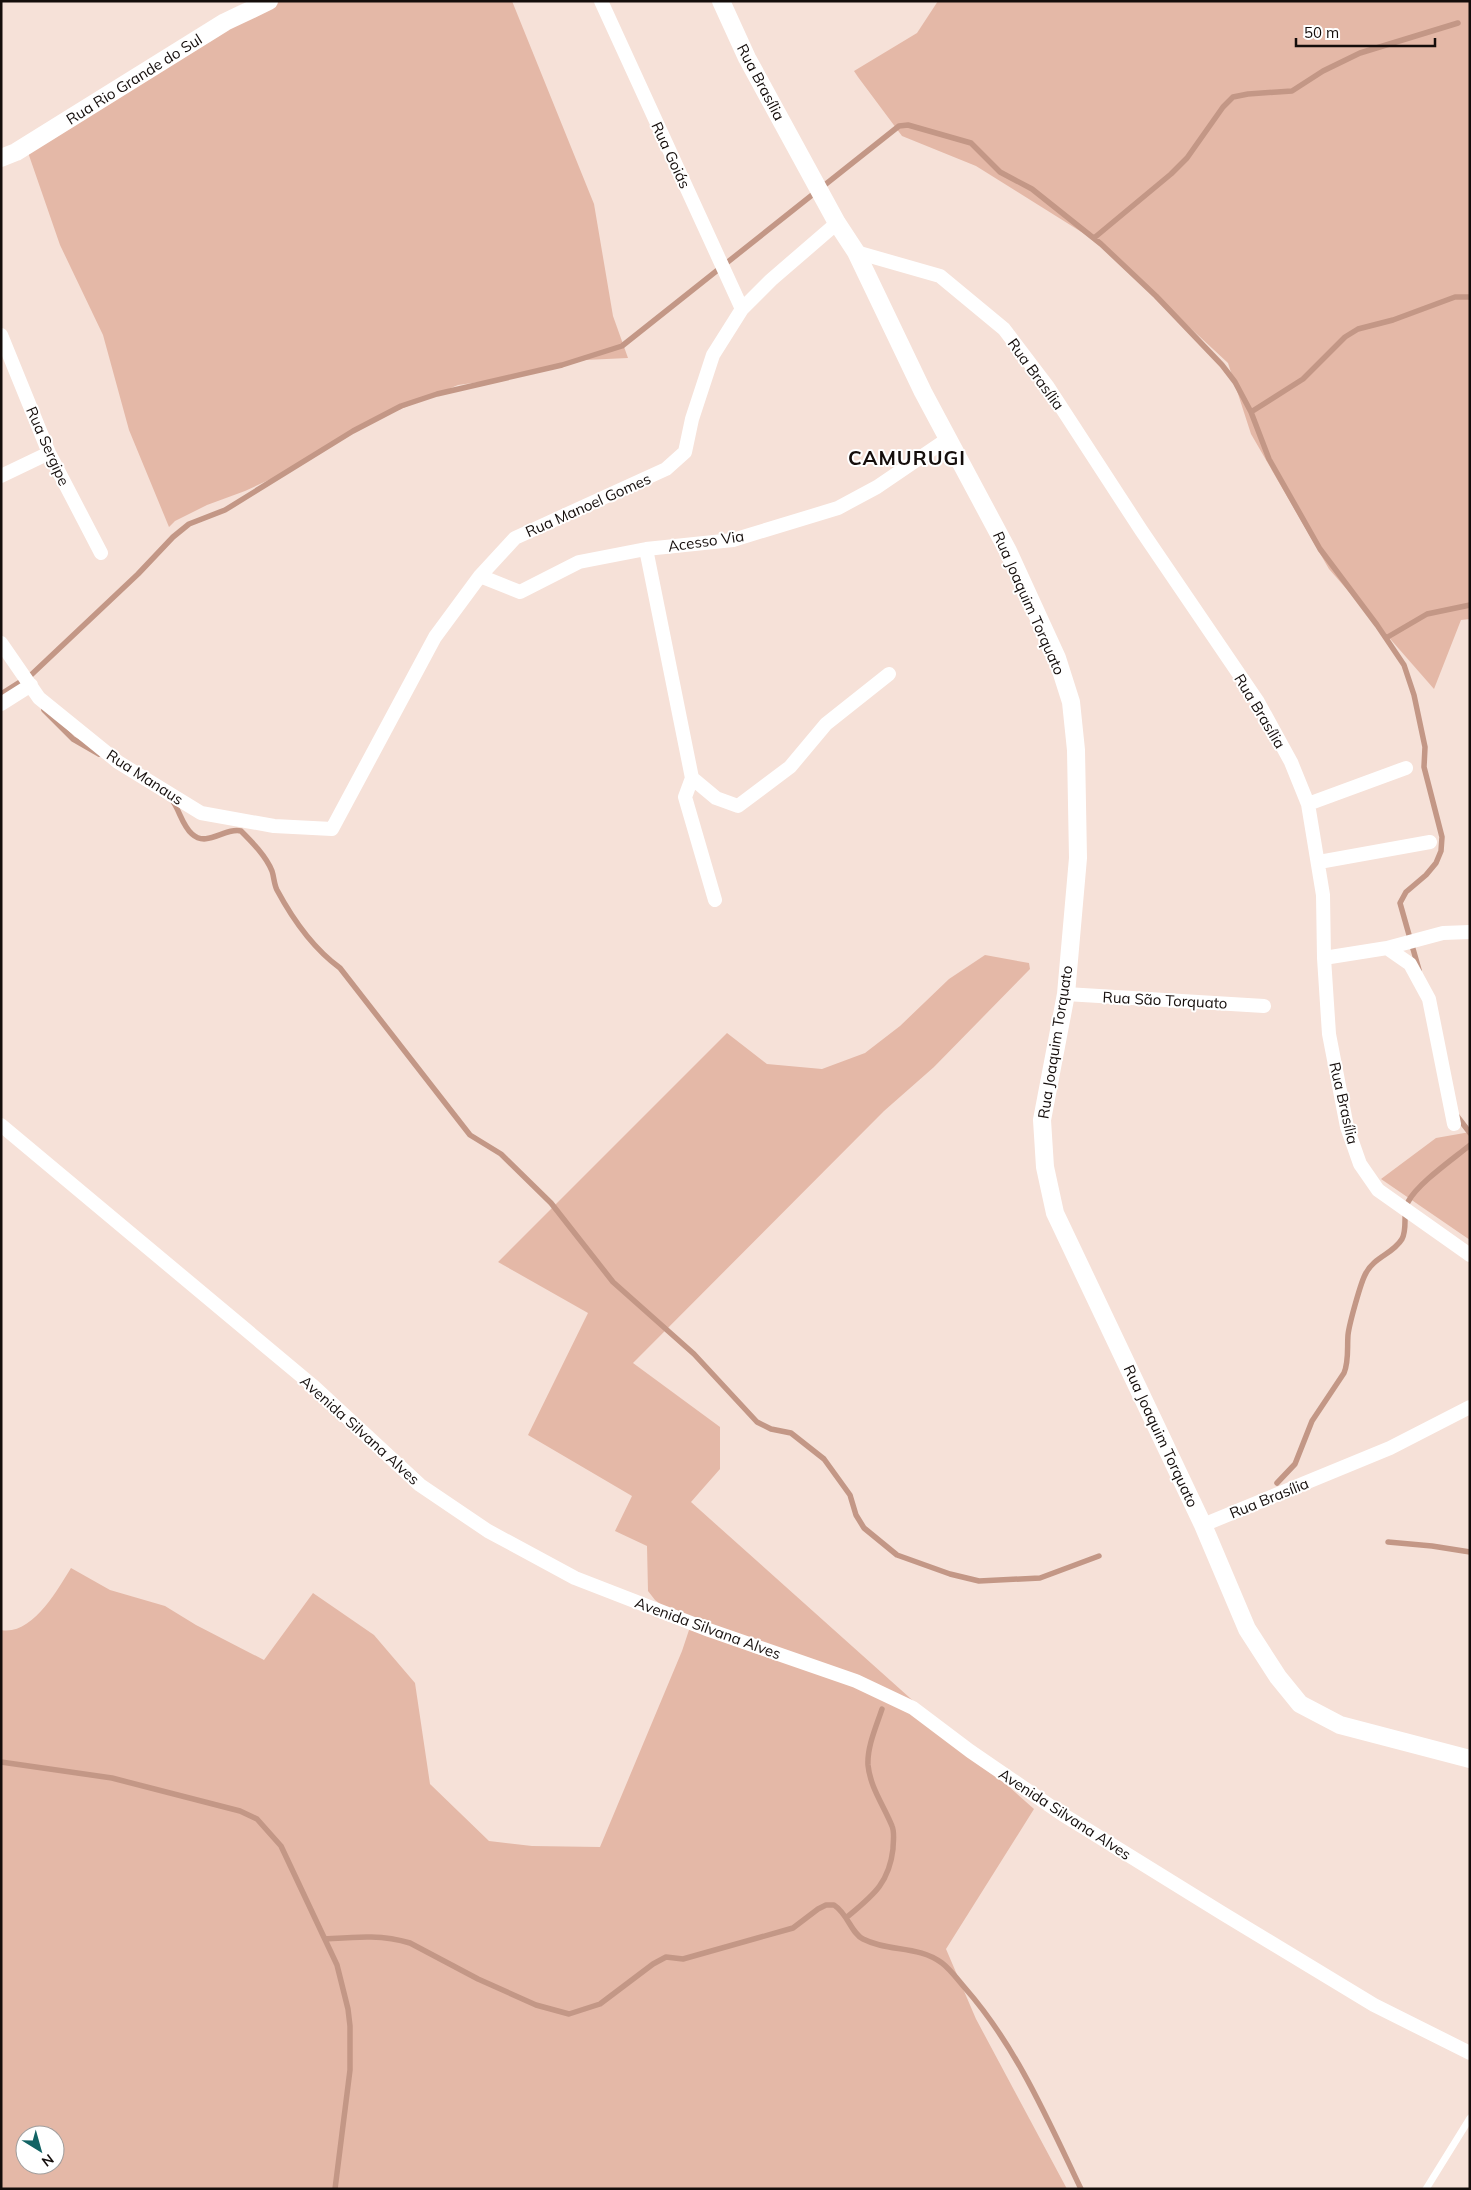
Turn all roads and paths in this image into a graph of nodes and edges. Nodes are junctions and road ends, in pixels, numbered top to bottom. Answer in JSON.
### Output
{"nodes":[{"id":1,"x":269,"y":1,"type":"edge"},
{"id":2,"x":601,"y":1,"type":"edge"},
{"id":3,"x":721,"y":1,"type":"edge"},
{"id":4,"x":1,"y":158,"type":"edge"},
{"id":5,"x":837,"y":223,"type":"junction"},
{"id":6,"x":856,"y":252,"type":"junction"},
{"id":7,"x":742,"y":308,"type":"junction"},
{"id":8,"x":1,"y":335,"type":"edge"},
{"id":9,"x":949,"y":438,"type":"junction"},
{"id":10,"x":49,"y":454,"type":"junction"},
{"id":11,"x":1,"y":476,"type":"edge"},
{"id":12,"x":646,"y":549,"type":"junction"},
{"id":13,"x":101,"y":553,"type":"dead end"},
{"id":14,"x":480,"y":576,"type":"junction"},
{"id":15,"x":1,"y":643,"type":"edge"},
{"id":16,"x":888,"y":674,"type":"dead end"},
{"id":17,"x":31,"y":686,"type":"junction"},
{"id":18,"x":1,"y":704,"type":"edge"},
{"id":19,"x":1406,"y":768,"type":"dead end"},
{"id":20,"x":692,"y":778,"type":"junction"},
{"id":21,"x":1308,"y":804,"type":"junction"},
{"id":22,"x":332,"y":829,"type":"joint"},
{"id":23,"x":1430,"y":842,"type":"dead end"},
{"id":24,"x":1319,"y":862,"type":"junction"},
{"id":25,"x":715,"y":900,"type":"dead end"},
{"id":26,"x":1470,"y":932,"type":"edge"},
{"id":27,"x":1387,"y":948,"type":"junction"},
{"id":28,"x":1324,"y":958,"type":"junction"},
{"id":29,"x":1066,"y":994,"type":"junction"},
{"id":30,"x":1264,"y":1006,"type":"dead end"},
{"id":31,"x":1454,"y":1124,"type":"dead end"},
{"id":32,"x":1,"y":1125,"type":"edge"},
{"id":33,"x":1470,"y":1255,"type":"edge"},
{"id":34,"x":1470,"y":1407,"type":"edge"},
{"id":35,"x":1203,"y":1525,"type":"junction"},
{"id":36,"x":1470,"y":1759,"type":"edge"},
{"id":37,"x":1470,"y":2053,"type":"edge"},
{"id":38,"x":1470,"y":2118,"type":"edge"},
{"id":39,"x":1426,"y":2189,"type":"edge"}],
"edges":[{"from":1,"to":4,"type":"street","name":"Rua Rio Grande do Sul"},
{"from":2,"to":7,"type":"street","name":"Rua Goiás"},
{"from":3,"to":5,"type":"street","name":"Rua Brasília"},
{"from":5,"to":6,"type":"street","name":"Rua Brasília"},
{"from":5,"to":7,"type":"street","name":"Rua Manoel Gomes"},
{"from":6,"to":9,"type":"street","name":"Rua Joaquim Torquato"},
{"from":6,"to":21,"type":"street","name":"Rua Brasília"},
{"from":7,"to":14,"type":"street","name":"Rua Manoel Gomes"},
{"from":8,"to":10,"type":"street","name":"Rua Sergipe"},
{"from":9,"to":12,"type":"street","name":"Acesso Via"},
{"from":9,"to":29,"type":"street","name":"Rua Joaquim Torquato"},
{"from":10,"to":11,"type":"street"},
{"from":10,"to":13,"type":"street","name":"Rua Sergipe"},
{"from":12,"to":14,"type":"street","name":"Acesso Via"},
{"from":12,"to":20,"type":"street"},
{"from":14,"to":22,"type":"street","name":"Rua Manoel Gomes"},
{"from":15,"to":17,"type":"street","name":"Rua Manaus"},
{"from":16,"to":20,"type":"street"},
{"from":17,"to":18,"type":"street"},
{"from":17,"to":22,"type":"street","name":"Rua Manaus"},
{"from":19,"to":21,"type":"street"},
{"from":20,"to":25,"type":"street"},
{"from":21,"to":24,"type":"street","name":"Rua Brasília"},
{"from":23,"to":24,"type":"street"},
{"from":24,"to":28,"type":"street","name":"Rua Brasília"},
{"from":26,"to":27,"type":"street"},
{"from":27,"to":28,"type":"street"},
{"from":27,"to":31,"type":"street"},
{"from":28,"to":33,"type":"street","name":"Rua Brasília"},
{"from":29,"to":30,"type":"street","name":"Rua São Torquato"},
{"from":29,"to":35,"type":"street","name":"Rua Joaquim Torquato"},
{"from":32,"to":37,"type":"street","name":"Avenida Silvana Alves"},
{"from":34,"to":35,"type":"street","name":"Rua Brasília"},
{"from":35,"to":36,"type":"street","name":"Rua Joaquim Torquato"},
{"from":38,"to":39,"type":"lane"}]}
